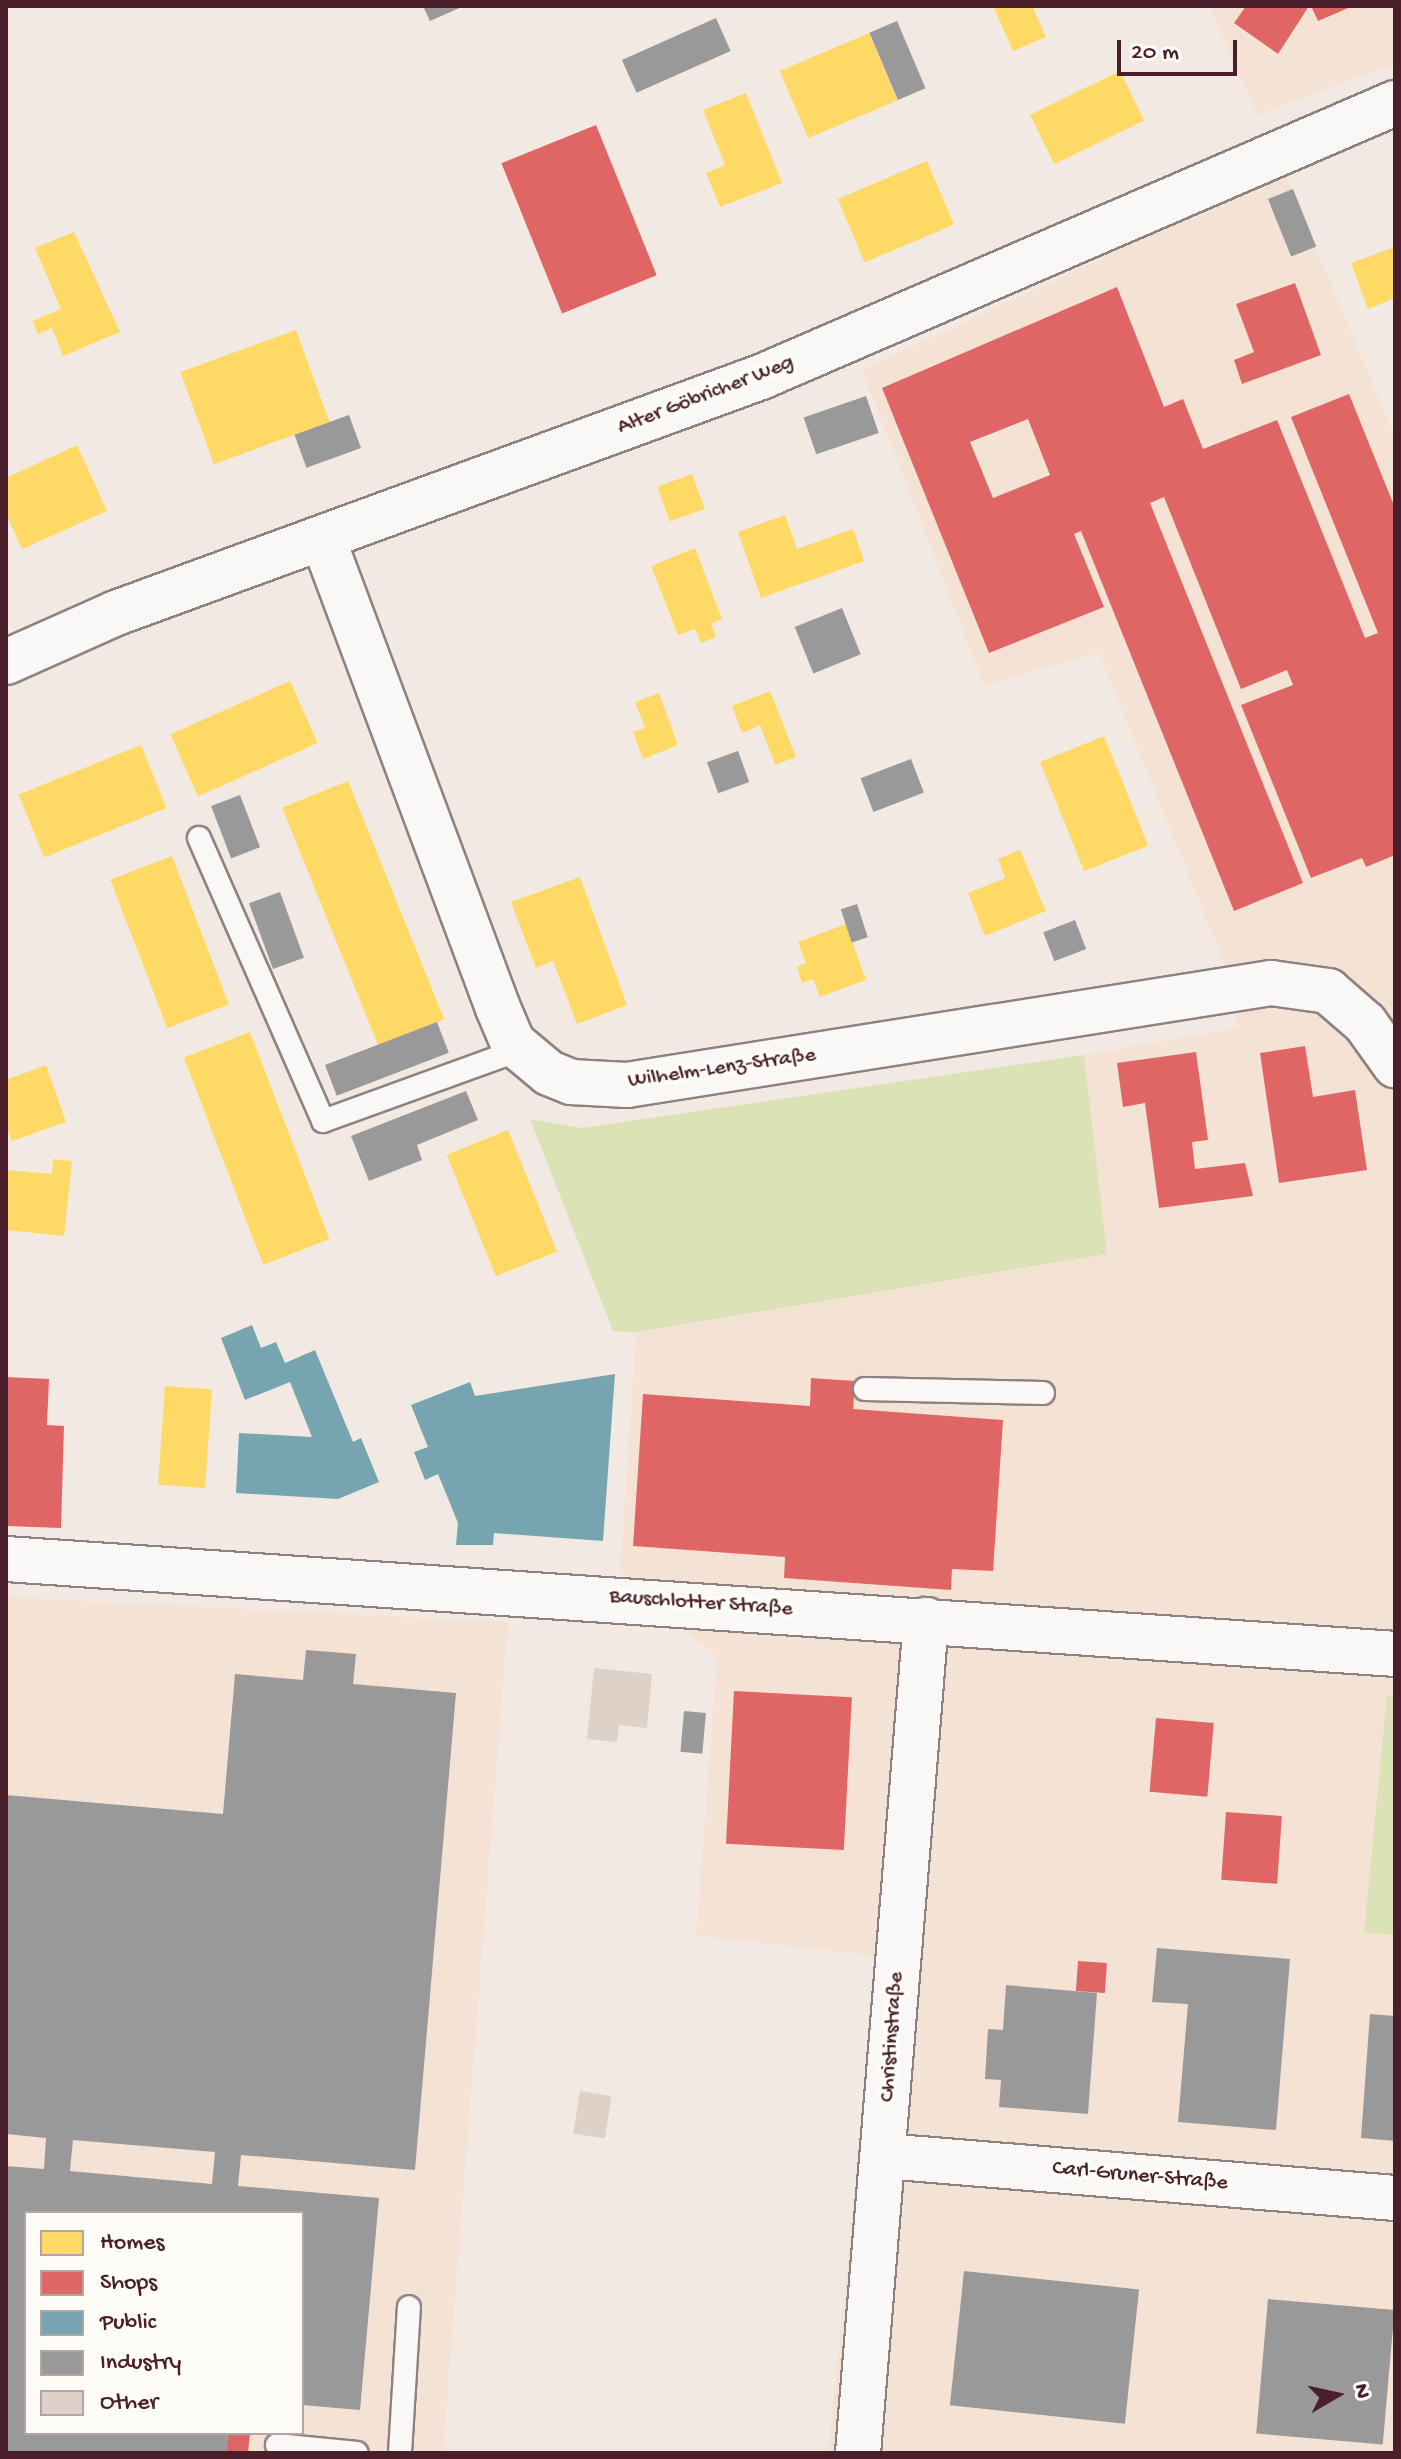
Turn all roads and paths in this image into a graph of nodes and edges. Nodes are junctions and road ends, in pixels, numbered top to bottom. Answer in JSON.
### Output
{"nodes":[{"id":1,"x":1395,"y":103,"type":"edge"},
{"id":2,"x":323,"y":539,"type":"junction"},
{"id":3,"x":6,"y":662,"type":"edge"},
{"id":4,"x":199,"y":838,"type":"dead end"},
{"id":5,"x":519,"y":1050,"type":"junction"},
{"id":6,"x":1395,"y":1065,"type":"edge"},
{"id":7,"x":865,"y":1389,"type":"dead end"},
{"id":8,"x":1043,"y":1393,"type":"dead end"},
{"id":9,"x":6,"y":1559,"type":"edge"},
{"id":10,"x":926,"y":1620,"type":"junction"},
{"id":11,"x":1395,"y":1654,"type":"edge"},
{"id":12,"x":884,"y":2156,"type":"junction"},
{"id":13,"x":1395,"y":2198,"type":"edge"},
{"id":14,"x":409,"y":2307,"type":"dead end"},
{"id":15,"x":277,"y":2445,"type":"dead end"},
{"id":16,"x":357,"y":2453,"type":"edge"},
{"id":17,"x":400,"y":2453,"type":"edge"},
{"id":18,"x":858,"y":2453,"type":"edge"}],
"edges":[{"from":1,"to":2,"type":"street","name":"Alter Göbricher Weg"},
{"from":2,"to":3,"type":"street","name":"Alter Göbricher Weg"},
{"from":2,"to":5,"type":"street","name":"Wilhelm-Lenz-Straße"},
{"from":4,"to":5,"type":"lane"},
{"from":5,"to":6,"type":"street","name":"Wilhelm-Lenz-Straße"},
{"from":7,"to":8,"type":"lane"},
{"from":9,"to":10,"type":"street","name":"Bauschlotter Straße"},
{"from":10,"to":11,"type":"street","name":"Bauschlotter Straße"},
{"from":10,"to":12,"type":"street","name":"Christinstraße"},
{"from":12,"to":13,"type":"street","name":"Carl-Gruner-Straße"},
{"from":12,"to":18,"type":"street","name":"Christinstraße"},
{"from":14,"to":17,"type":"lane"},
{"from":15,"to":16,"type":"lane"}]}
